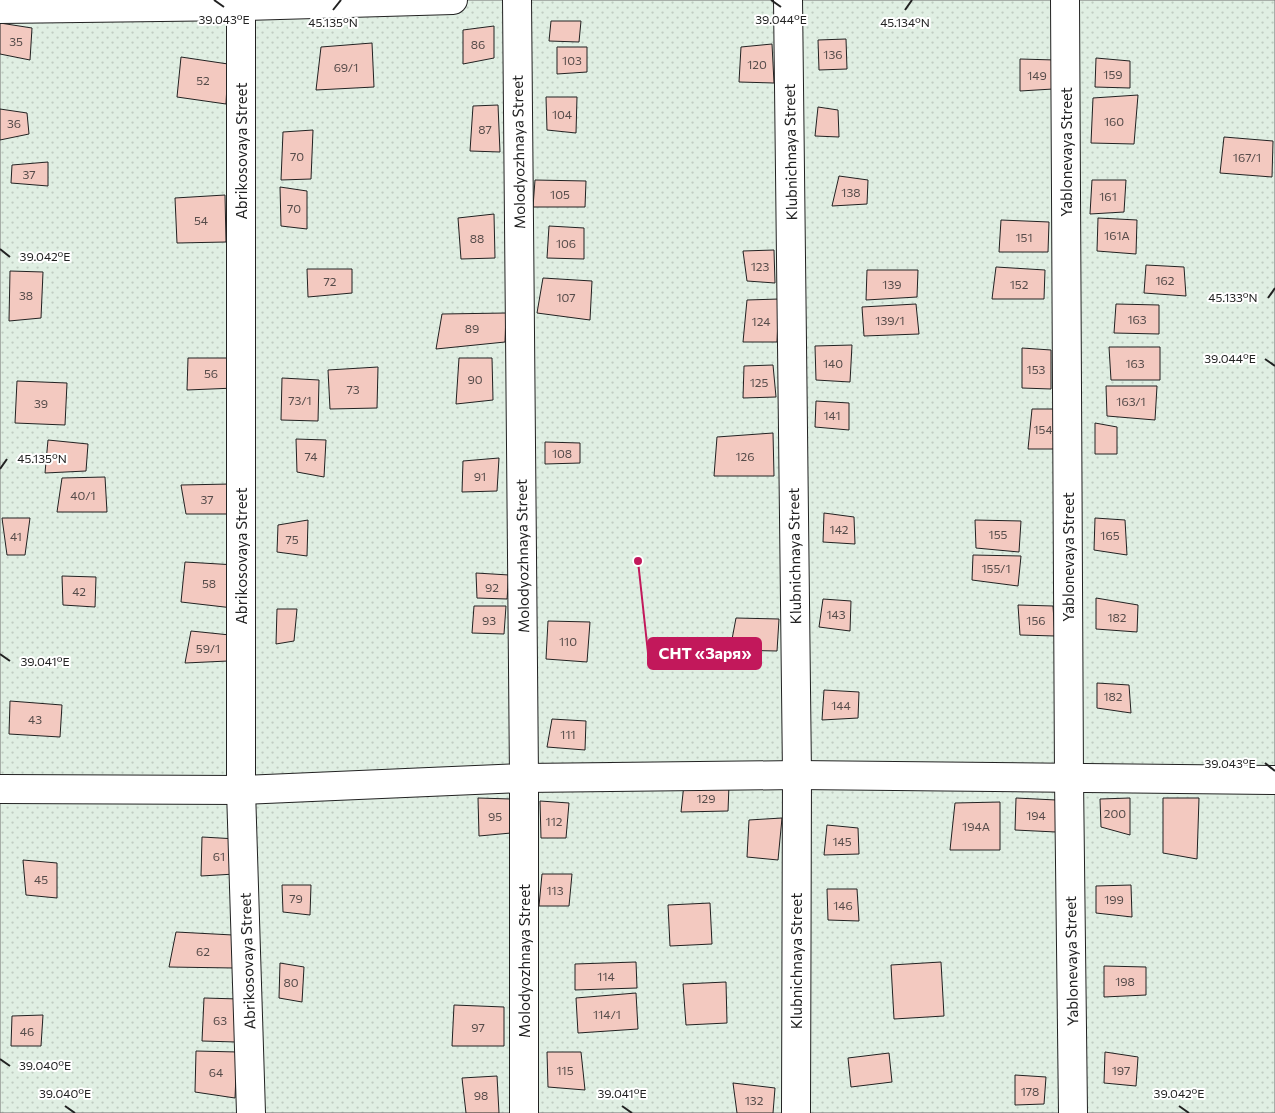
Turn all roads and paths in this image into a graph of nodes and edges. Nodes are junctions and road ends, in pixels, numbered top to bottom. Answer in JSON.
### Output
{"nodes":[{"id":1,"x":453,"y":0,"type":"edge"},
{"id":2,"x":517,"y":0,"type":"edge"},
{"id":3,"x":788,"y":0,"type":"edge"},
{"id":4,"x":1065,"y":0,"type":"edge"},
{"id":5,"x":242,"y":3,"type":"edge"},
{"id":6,"x":0,"y":9,"type":"edge"},
{"id":7,"x":797,"y":775,"type":"junction"},
{"id":8,"x":524,"y":778,"type":"junction"},
{"id":9,"x":1069,"y":779,"type":"junction"},
{"id":10,"x":1275,"y":780,"type":"edge"},
{"id":11,"x":0,"y":789,"type":"edge"},
{"id":12,"x":241,"y":790,"type":"junction"},
{"id":13,"x":251,"y":1113,"type":"edge"},
{"id":14,"x":524,"y":1113,"type":"edge"},
{"id":15,"x":796,"y":1113,"type":"edge"},
{"id":16,"x":1073,"y":1113,"type":"edge"}],
"edges":[{"from":1,"to":5,"type":"street"},
{"from":2,"to":8,"type":"street","name":"Molodyozhnaya Street"},
{"from":3,"to":7,"type":"street","name":"Klubnichnaya Street"},
{"from":4,"to":9,"type":"street","name":"Yablonevaya Street"},
{"from":5,"to":6,"type":"street"},
{"from":5,"to":12,"type":"street","name":"Abrikosovaya Street"},
{"from":7,"to":8,"type":"street"},
{"from":7,"to":9,"type":"street"},
{"from":7,"to":15,"type":"street","name":"Klubnichnaya Street"},
{"from":8,"to":12,"type":"street"},
{"from":8,"to":14,"type":"street","name":"Molodyozhnaya Street"},
{"from":9,"to":10,"type":"street"},
{"from":9,"to":16,"type":"street","name":"Yablonevaya Street"},
{"from":11,"to":12,"type":"street"},
{"from":12,"to":13,"type":"street","name":"Abrikosovaya Street"}]}
